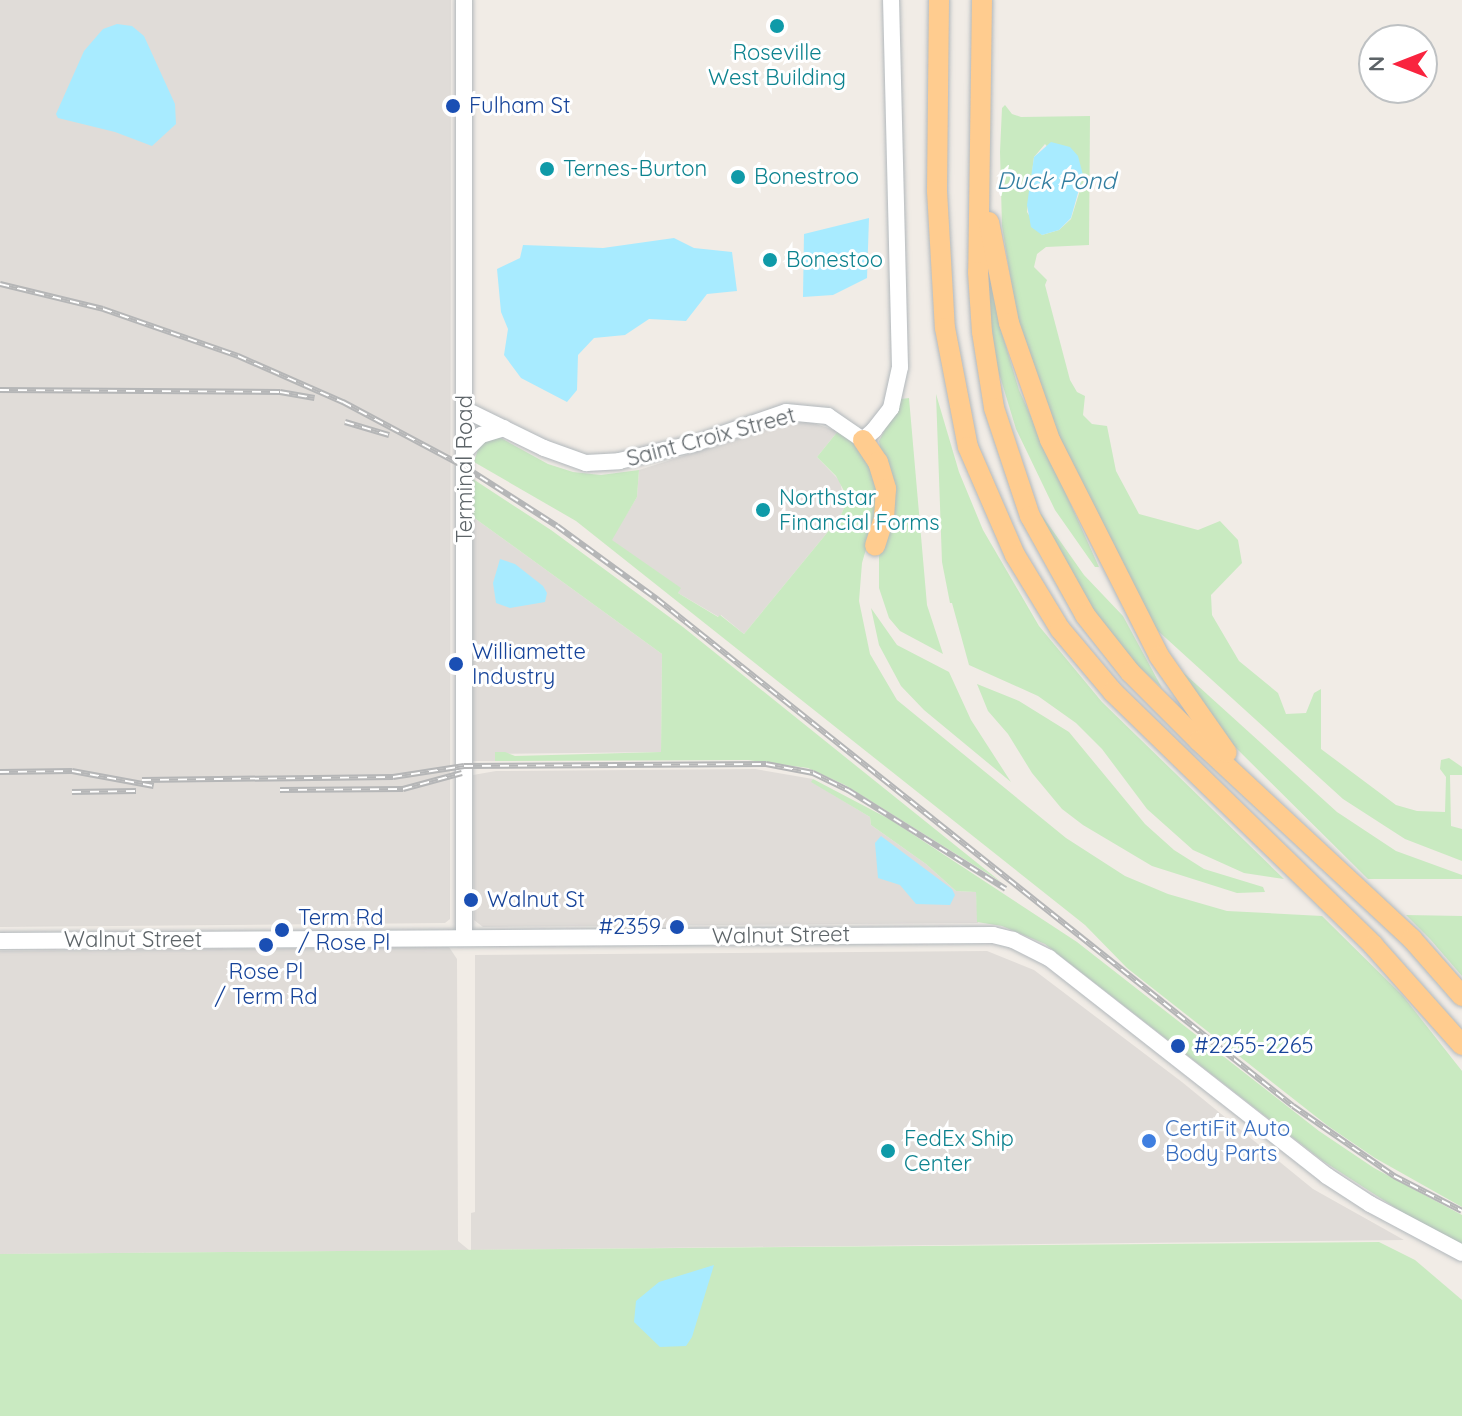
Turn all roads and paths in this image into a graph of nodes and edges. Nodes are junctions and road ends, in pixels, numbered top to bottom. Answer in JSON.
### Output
{"nodes":[{"id":1,"x":464,"y":0,"type":"edge"},
{"id":2,"x":891,"y":0,"type":"edge"},
{"id":3,"x":939,"y":0,"type":"edge"},
{"id":4,"x":982,"y":0,"type":"edge"},
{"id":5,"x":982,"y":127,"type":"junction"},
{"id":6,"x":466,"y":410,"type":"junction"},
{"id":7,"x":504,"y":428,"type":"junction"},
{"id":8,"x":863,"y":440,"type":"junction"},
{"id":9,"x":466,"y":450,"type":"junction"},
{"id":10,"x":875,"y":546,"type":"dead end"},
{"id":11,"x":1274,"y":808,"type":"junction"},
{"id":12,"x":464,"y":938,"type":"junction"},
{"id":13,"x":0,"y":941,"type":"edge"},
{"id":14,"x":1462,"y":996,"type":"edge"},
{"id":15,"x":1462,"y":1045,"type":"edge"},
{"id":16,"x":1462,"y":1253,"type":"edge"}],
"edges":[{"from":1,"to":6,"type":"street","name":"Terminal Road"},
{"from":2,"to":8,"type":"street"},
{"from":3,"to":15,"type":"highway"},
{"from":4,"to":5,"type":"highway"},
{"from":5,"to":11,"type":"highway"},
{"from":5,"to":11,"type":"highway"},
{"from":6,"to":7,"type":"street","name":"Saint Croix Street"},
{"from":6,"to":9,"type":"street","name":"Terminal Road"},
{"from":7,"to":8,"type":"street","name":"Saint Croix Street"},
{"from":7,"to":9,"type":"street"},
{"from":8,"to":10,"type":"highway"},
{"from":9,"to":12,"type":"street","name":"Terminal Road"},
{"from":11,"to":14,"type":"highway"},
{"from":12,"to":13,"type":"street","name":"Walnut Street"},
{"from":12,"to":16,"type":"street","name":"Walnut Street"}]}
